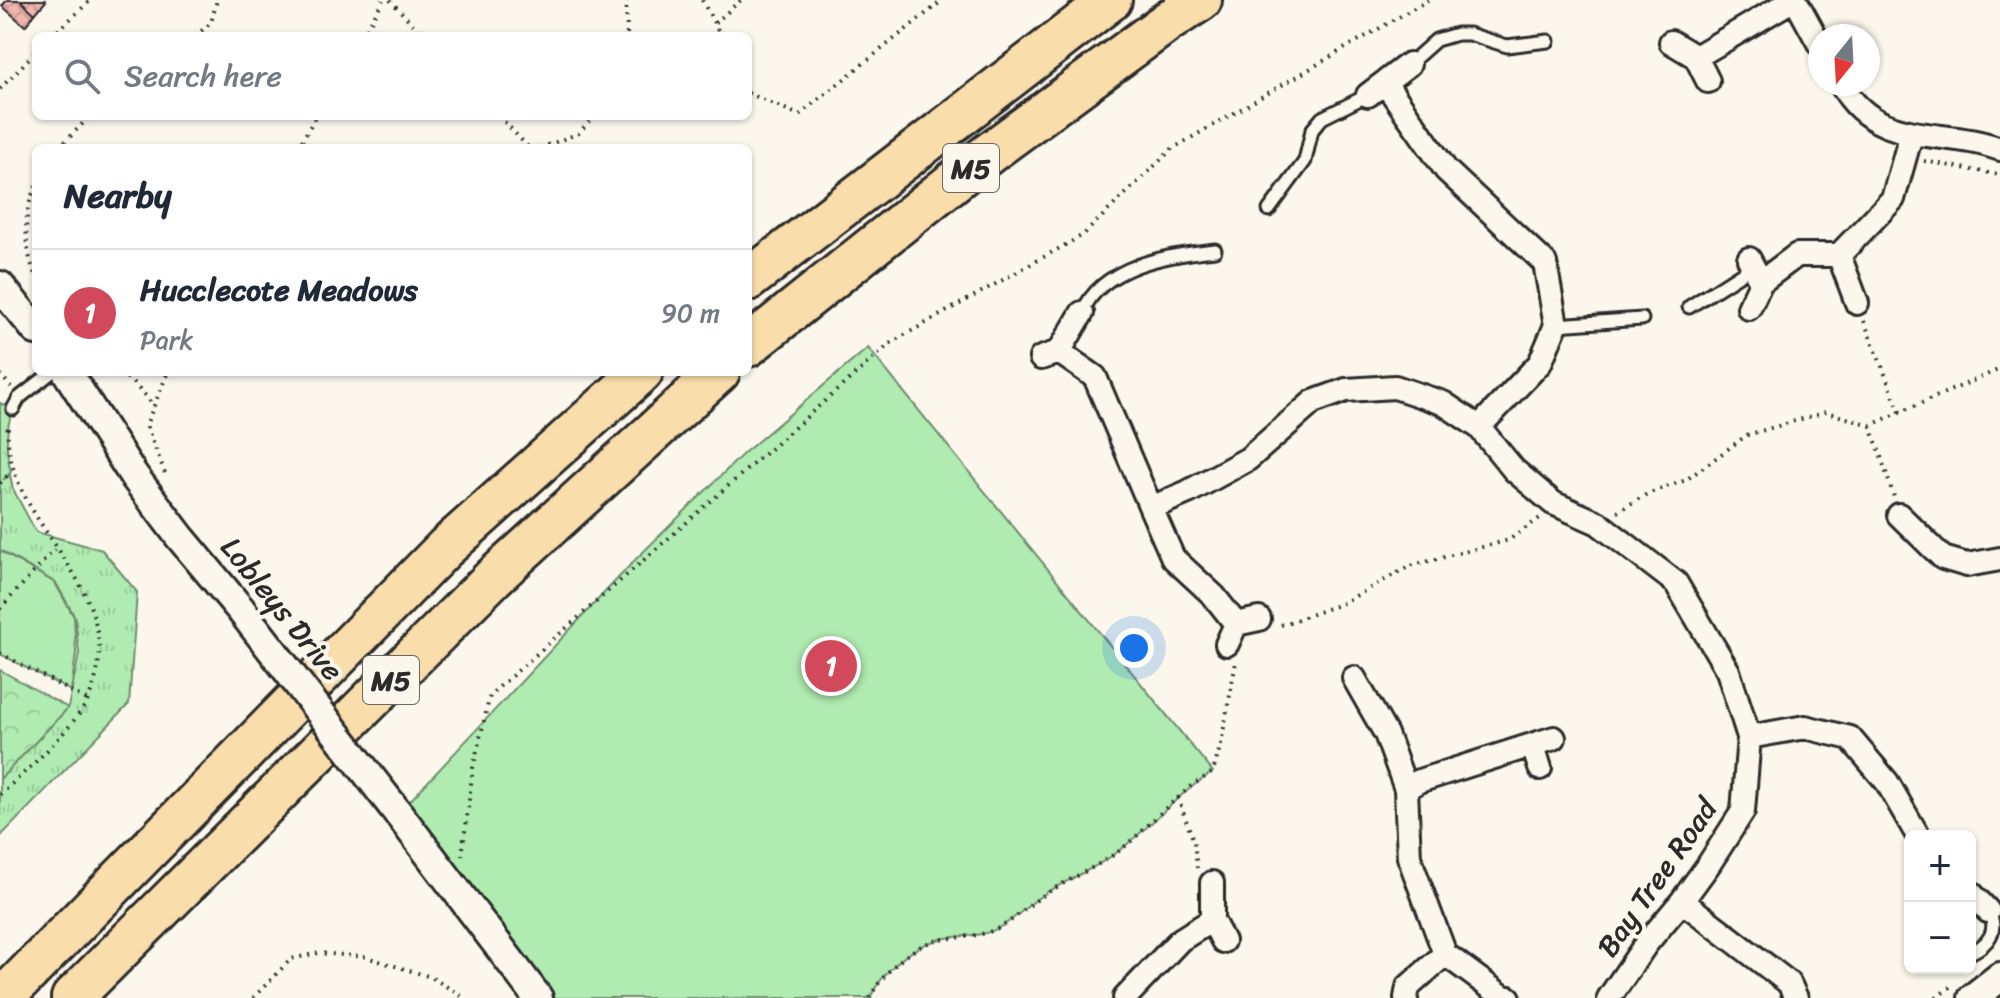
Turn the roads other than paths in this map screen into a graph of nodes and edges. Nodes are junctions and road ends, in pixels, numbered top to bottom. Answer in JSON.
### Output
{"nodes":[{"id":1,"x":1111,"y":0,"type":"edge"},
{"id":2,"x":1201,"y":0,"type":"edge"},
{"id":3,"x":1788,"y":1,"type":"edge"},
{"id":4,"x":1808,"y":24,"type":"edge"},
{"id":5,"x":1548,"y":41,"type":"dead end"},
{"id":6,"x":1671,"y":42,"type":"dead end"},
{"id":7,"x":1696,"y":57,"type":"junction"},
{"id":8,"x":1409,"y":64,"type":"joint"},
{"id":9,"x":1708,"y":81,"type":"dead end"},
{"id":10,"x":1376,"y":89,"type":"junction"},
{"id":11,"x":1848,"y":96,"type":"edge"},
{"id":12,"x":1911,"y":135,"type":"junction"},
{"id":13,"x":2000,"y":149,"type":"edge"},
{"id":14,"x":1269,"y":210,"type":"dead end"},
{"id":15,"x":1215,"y":250,"type":"dead end"},
{"id":16,"x":1839,"y":255,"type":"junction"},
{"id":17,"x":1754,"y":269,"type":"junction"},
{"id":18,"x":752,"y":277,"type":"edge"},
{"id":19,"x":0,"y":286,"type":"edge"},
{"id":20,"x":1857,"y":303,"type":"road end"},
{"id":21,"x":1689,"y":307,"type":"dead end"},
{"id":22,"x":1749,"y":308,"type":"dead end"},
{"id":23,"x":1082,"y":313,"type":"joint"},
{"id":24,"x":1642,"y":319,"type":"dead end"},
{"id":25,"x":32,"y":325,"type":"edge"},
{"id":26,"x":1556,"y":325,"type":"junction"},
{"id":27,"x":752,"y":343,"type":"edge"},
{"id":28,"x":47,"y":376,"type":"edge"},
{"id":29,"x":70,"y":376,"type":"edge"},
{"id":30,"x":638,"y":376,"type":"edge"},
{"id":31,"x":715,"y":376,"type":"edge"},
{"id":32,"x":13,"y":409,"type":"road end"},
{"id":33,"x":1479,"y":427,"type":"junction"},
{"id":34,"x":1151,"y":508,"type":"junction"},
{"id":35,"x":1899,"y":515,"type":"road end"},
{"id":36,"x":2000,"y":559,"type":"edge"},
{"id":37,"x":1265,"y":623,"type":"road end"},
{"id":38,"x":1354,"y":678,"type":"dead end"},
{"id":39,"x":1749,"y":737,"type":"junction"},
{"id":40,"x":1540,"y":768,"type":"dead end"},
{"id":41,"x":1406,"y":789,"type":"junction"},
{"id":42,"x":1915,"y":830,"type":"edge"},
{"id":43,"x":1212,"y":883,"type":"road end"},
{"id":44,"x":1976,"y":898,"type":"edge"},
{"id":45,"x":1682,"y":901,"type":"junction"},
{"id":46,"x":1988,"y":911,"type":"joint"},
{"id":47,"x":1212,"y":920,"type":"junction"},
{"id":48,"x":1223,"y":941,"type":"dead end"},
{"id":49,"x":1976,"y":950,"type":"edge"},
{"id":50,"x":1445,"y":954,"type":"junction"},
{"id":51,"x":2000,"y":977,"type":"edge"},
{"id":52,"x":3,"y":998,"type":"edge"},
{"id":53,"x":72,"y":998,"type":"edge"},
{"id":54,"x":538,"y":998,"type":"edge"},
{"id":55,"x":1125,"y":998,"type":"edge"},
{"id":56,"x":1406,"y":998,"type":"edge"},
{"id":57,"x":1509,"y":998,"type":"edge"},
{"id":58,"x":1609,"y":998,"type":"edge"},
{"id":59,"x":1796,"y":998,"type":"edge"},
{"id":60,"x":1973,"y":998,"type":"edge"}],
"edges":[{"from":1,"to":18,"type":"highway","number":"M5"},
{"from":2,"to":27,"type":"highway","number":"M5"},
{"from":3,"to":4,"type":"street"},
{"from":3,"to":7,"type":"street"},
{"from":5,"to":8,"type":"lane"},
{"from":6,"to":7,"type":"street"},
{"from":7,"to":9,"type":"street"},
{"from":8,"to":10,"type":"street"},
{"from":10,"to":14,"type":"lane"},
{"from":10,"to":26,"type":"street"},
{"from":11,"to":12,"type":"street"},
{"from":12,"to":13,"type":"street"},
{"from":12,"to":16,"type":"street"},
{"from":15,"to":23,"type":"lane"},
{"from":16,"to":17,"type":"street"},
{"from":16,"to":20,"type":"street"},
{"from":17,"to":21,"type":"lane"},
{"from":17,"to":22,"type":"street"},
{"from":19,"to":25,"type":"street"},
{"from":23,"to":34,"type":"street"},
{"from":24,"to":26,"type":"lane"},
{"from":26,"to":33,"type":"street"},
{"from":28,"to":32,"type":"lane"},
{"from":29,"to":54,"type":"street","name":"Lobleys Drive","bridge":true},
{"from":30,"to":52,"type":"highway","number":"M5"},
{"from":31,"to":53,"type":"highway","number":"M5"},
{"from":33,"to":34,"type":"street","name":"Bay Tree Road"},
{"from":33,"to":39,"type":"street","name":"Bay Tree Road"},
{"from":34,"to":37,"type":"street"},
{"from":35,"to":36,"type":"street"},
{"from":38,"to":41,"type":"street"},
{"from":39,"to":42,"type":"street"},
{"from":39,"to":45,"type":"street","name":"Bay Tree Road"},
{"from":40,"to":41,"type":"street"},
{"from":41,"to":50,"type":"street"},
{"from":43,"to":47,"type":"street"},
{"from":44,"to":46,"type":"street"},
{"from":45,"to":58,"type":"street","name":"Bay Tree Road"},
{"from":45,"to":59,"type":"street"},
{"from":46,"to":49,"type":"lane"},
{"from":47,"to":48,"type":"street"},
{"from":47,"to":55,"type":"street"},
{"from":50,"to":56,"type":"street"},
{"from":50,"to":57,"type":"street"},
{"from":51,"to":60,"type":"street"}]}
